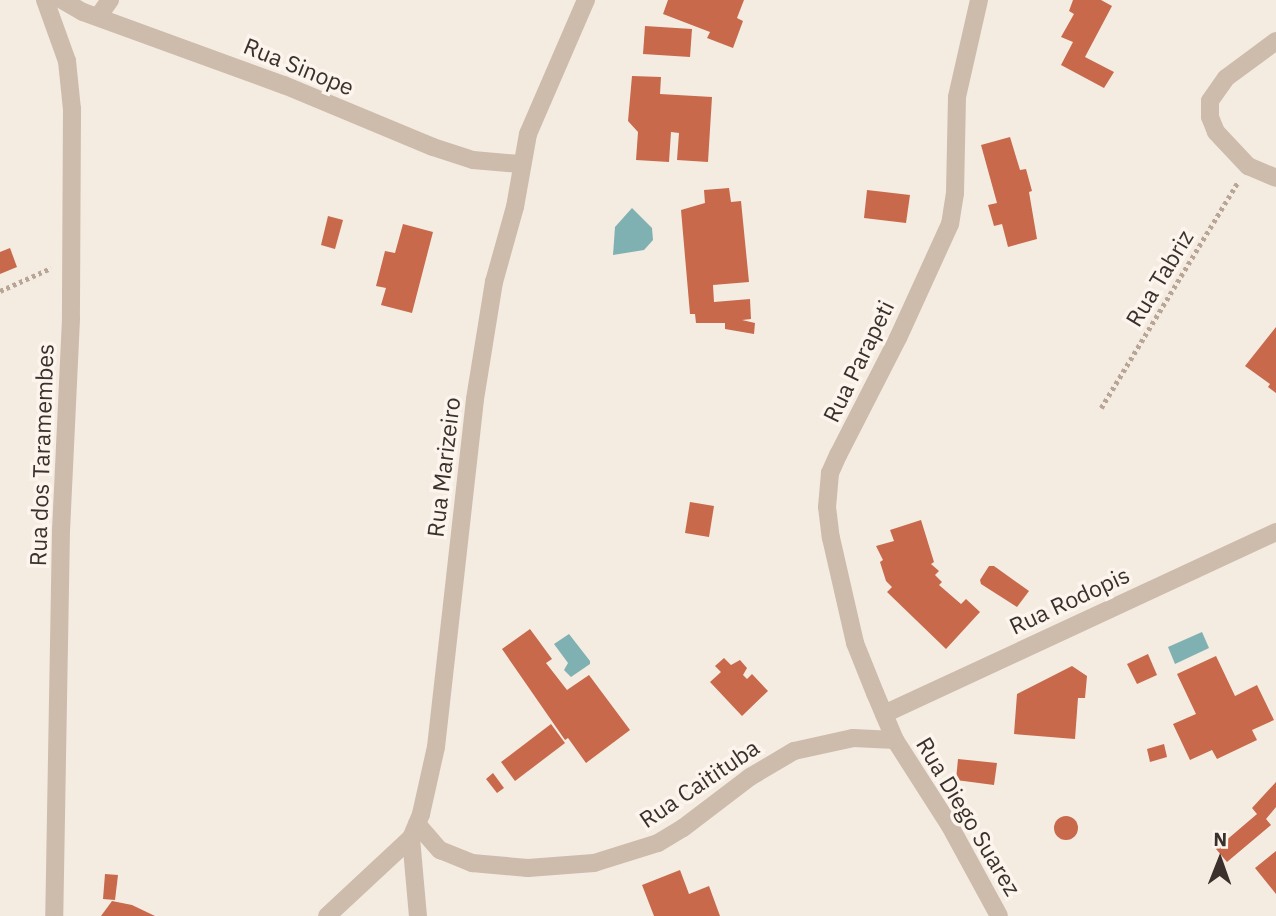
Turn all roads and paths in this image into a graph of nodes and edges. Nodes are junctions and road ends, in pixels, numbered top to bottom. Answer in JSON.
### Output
{"nodes":[{"id":1,"x":46,"y":0,"type":"edge"},
{"id":2,"x":62,"y":0,"type":"edge"},
{"id":3,"x":110,"y":0,"type":"edge"},
{"id":4,"x":586,"y":0,"type":"edge"},
{"id":5,"x":979,"y":0,"type":"edge"},
{"id":6,"x":98,"y":18,"type":"junction"},
{"id":7,"x":1276,"y":41,"type":"edge"},
{"id":8,"x":520,"y":164,"type":"junction"},
{"id":9,"x":1248,"y":166,"type":"junction"},
{"id":10,"x":1276,"y":178,"type":"edge"},
{"id":11,"x":71,"y":260,"type":"junction"},
{"id":12,"x":0,"y":291,"type":"edge"},
{"id":13,"x":1101,"y":408,"type":"dead end"},
{"id":14,"x":1276,"y":532,"type":"edge"},
{"id":15,"x":884,"y":713,"type":"junction"},
{"id":16,"x":895,"y":740,"type":"junction"},
{"id":17,"x":414,"y":831,"type":"junction"},
{"id":18,"x":54,"y":916,"type":"edge"},
{"id":19,"x":327,"y":916,"type":"edge"},
{"id":20,"x":418,"y":916,"type":"edge"},
{"id":21,"x":999,"y":916,"type":"edge"}],
"edges":[{"from":1,"to":11,"type":"street","name":"Rua dos Taramembes"},
{"from":2,"to":6,"type":"street","name":"Rua Sinope"},
{"from":3,"to":6,"type":"street"},
{"from":4,"to":8,"type":"street","name":"Rua Marizeiro"},
{"from":5,"to":15,"type":"street","name":"Rua Parapeti"},
{"from":6,"to":8,"type":"street","name":"Rua Sinope"},
{"from":7,"to":9,"type":"street"},
{"from":8,"to":17,"type":"street","name":"Rua Marizeiro"},
{"from":9,"to":10,"type":"street"},
{"from":9,"to":13,"type":"path","name":"Rua Tabriz"},
{"from":11,"to":12,"type":"path"},
{"from":11,"to":18,"type":"street","name":"Rua dos Taramembes"},
{"from":14,"to":15,"type":"street","name":"Rua Rodopis"},
{"from":15,"to":16,"type":"street","name":"Rua Parapeti"},
{"from":16,"to":17,"type":"street","name":"Rua Caitituba"},
{"from":16,"to":21,"type":"street","name":"Rua Diego Suarez"},
{"from":17,"to":19,"type":"street"},
{"from":17,"to":20,"type":"street"}]}
